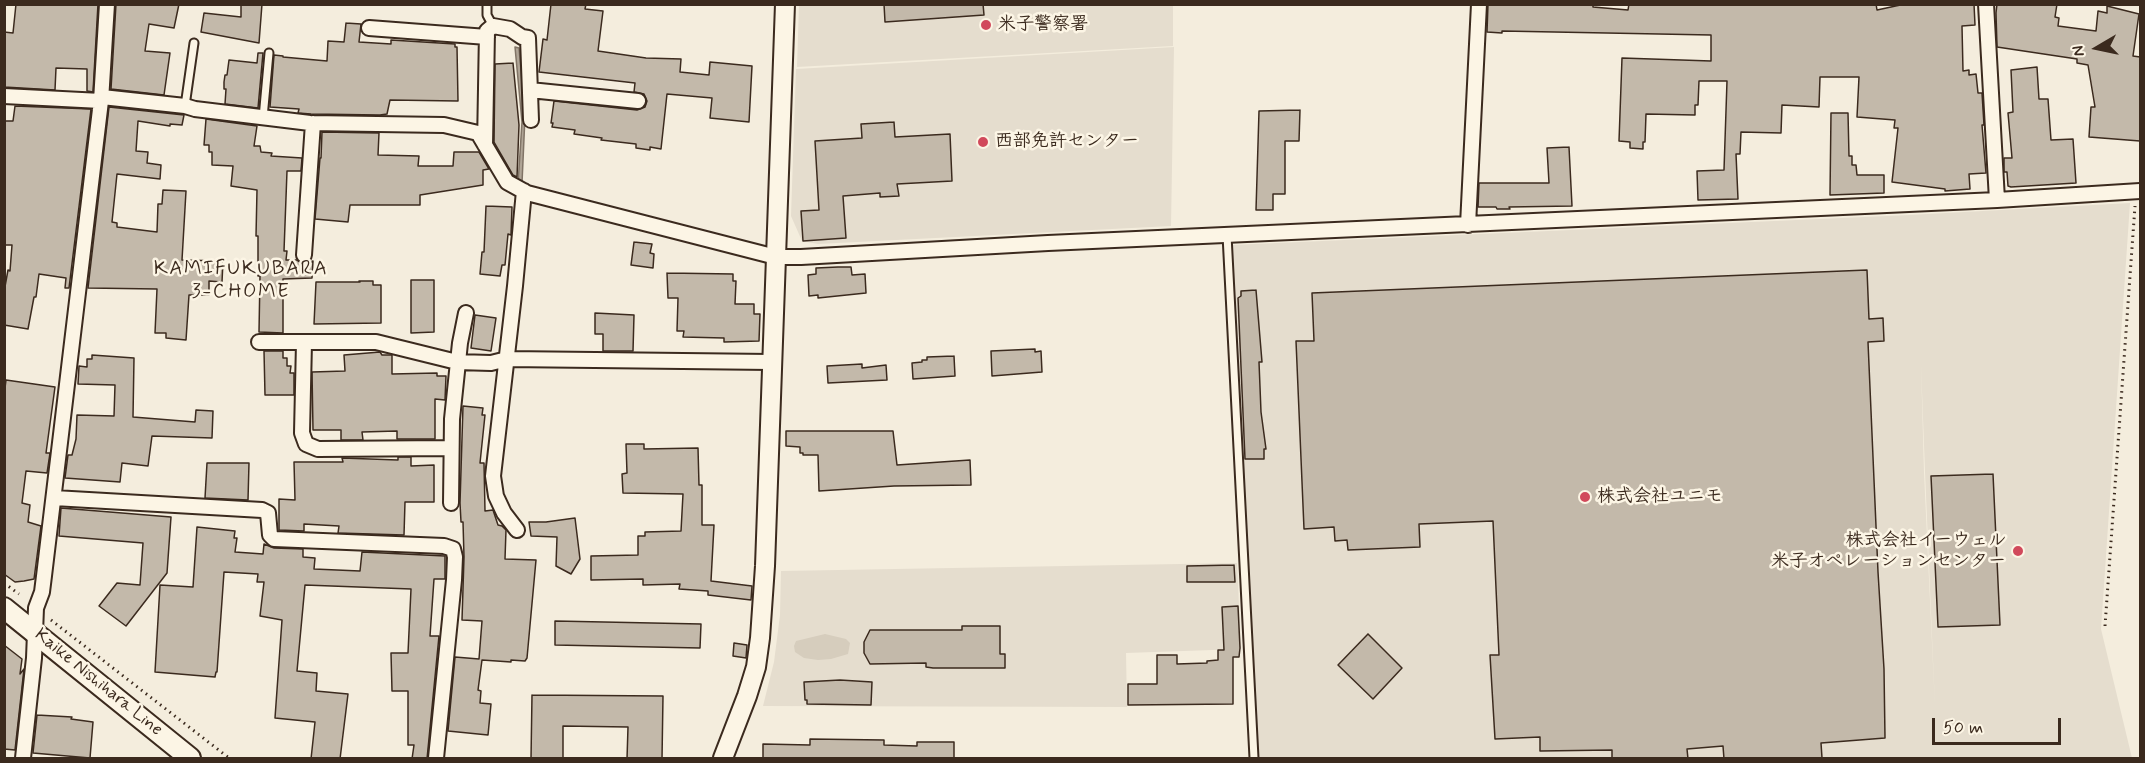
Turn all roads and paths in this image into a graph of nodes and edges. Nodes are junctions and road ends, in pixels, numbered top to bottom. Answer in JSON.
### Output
{"nodes":[{"id":1,"x":106,"y":4,"type":"edge"},
{"id":2,"x":487,"y":4,"type":"edge"},
{"id":3,"x":785,"y":4,"type":"edge"},
{"id":4,"x":1479,"y":4,"type":"edge"},
{"id":5,"x":1986,"y":4,"type":"edge"},
{"id":6,"x":369,"y":28,"type":"dead end"},
{"id":7,"x":490,"y":31,"type":"junction"},
{"id":8,"x":194,"y":43,"type":"dead end"},
{"id":9,"x":269,"y":53,"type":"dead end"},
{"id":10,"x":530,"y":90,"type":"junction"},
{"id":11,"x":4,"y":96,"type":"edge"},
{"id":12,"x":101,"y":99,"type":"junction"},
{"id":13,"x":638,"y":101,"type":"dead end"},
{"id":14,"x":185,"y":106,"type":"junction"},
{"id":15,"x":264,"y":118,"type":"junction"},
{"id":16,"x":531,"y":120,"type":"dead end"},
{"id":17,"x":313,"y":123,"type":"junction"},
{"id":18,"x":485,"y":145,"type":"junction"},
{"id":19,"x":524,"y":191,"type":"junction"},
{"id":20,"x":2138,"y":192,"type":"edge"},
{"id":21,"x":1997,"y":200,"type":"junction"},
{"id":22,"x":1468,"y":225,"type":"junction"},
{"id":23,"x":1227,"y":236,"type":"junction"},
{"id":24,"x":304,"y":255,"type":"dead end"},
{"id":25,"x":776,"y":257,"type":"junction"},
{"id":26,"x":466,"y":313,"type":"dead end"},
{"id":27,"x":259,"y":342,"type":"dead end"},
{"id":28,"x":303,"y":342,"type":"junction"},
{"id":29,"x":507,"y":359,"type":"junction"},
{"id":30,"x":458,"y":362,"type":"junction"},
{"id":31,"x":771,"y":362,"type":"junction"},
{"id":32,"x":451,"y":448,"type":"junction"},
{"id":33,"x":54,"y":498,"type":"junction"},
{"id":34,"x":451,"y":503,"type":"dead end"},
{"id":35,"x":517,"y":530,"type":"dead end"},
{"id":36,"x":4,"y":583,"type":"edge"},
{"id":37,"x":23,"y":597,"type":"dead end"},
{"id":38,"x":4,"y":608,"type":"edge"},
{"id":39,"x":41,"y":624,"type":"junction"},
{"id":40,"x":2105,"y":626,"type":"dead end"},
{"id":41,"x":23,"y":759,"type":"edge"},
{"id":42,"x":190,"y":759,"type":"edge"},
{"id":43,"x":229,"y":759,"type":"edge"},
{"id":44,"x":436,"y":759,"type":"edge"},
{"id":45,"x":723,"y":759,"type":"edge"},
{"id":46,"x":1254,"y":759,"type":"edge"}],
"edges":[{"from":1,"to":12,"type":"street"},
{"from":2,"to":7,"type":"lane"},
{"from":3,"to":25,"type":"street"},
{"from":4,"to":22,"type":"street"},
{"from":5,"to":21,"type":"street"},
{"from":6,"to":7,"type":"street"},
{"from":7,"to":10,"type":"street"},
{"from":7,"to":18,"type":"street"},
{"from":8,"to":14,"type":"lane"},
{"from":9,"to":15,"type":"lane"},
{"from":10,"to":13,"type":"street"},
{"from":10,"to":16,"type":"street"},
{"from":11,"to":12,"type":"street"},
{"from":12,"to":14,"type":"street"},
{"from":12,"to":33,"type":"street"},
{"from":14,"to":15,"type":"street"},
{"from":15,"to":17,"type":"street"},
{"from":17,"to":18,"type":"street"},
{"from":17,"to":24,"type":"street"},
{"from":18,"to":19,"type":"street"},
{"from":19,"to":25,"type":"street"},
{"from":19,"to":29,"type":"street"},
{"from":20,"to":21,"type":"street"},
{"from":20,"to":40,"type":"path"},
{"from":21,"to":22,"type":"street"},
{"from":22,"to":23,"type":"street"},
{"from":23,"to":25,"type":"street"},
{"from":23,"to":46,"type":"lane"},
{"from":25,"to":31,"type":"street"},
{"from":26,"to":30,"type":"street"},
{"from":27,"to":28,"type":"street"},
{"from":28,"to":30,"type":"street"},
{"from":28,"to":32,"type":"street"},
{"from":29,"to":30,"type":"street"},
{"from":29,"to":31,"type":"street"},
{"from":29,"to":35,"type":"street"},
{"from":30,"to":32,"type":"street"},
{"from":31,"to":45,"type":"street"},
{"from":32,"to":34,"type":"street"},
{"from":33,"to":39,"type":"street"},
{"from":33,"to":44,"type":"street"},
{"from":36,"to":37,"type":"path"},
{"from":38,"to":39,"type":"main road","name":"Kaike Nishihara Line"},
{"from":39,"to":41,"type":"street"},
{"from":39,"to":42,"type":"main road","name":"Kaike Nishihara Line"},
{"from":39,"to":43,"type":"path"}]}
